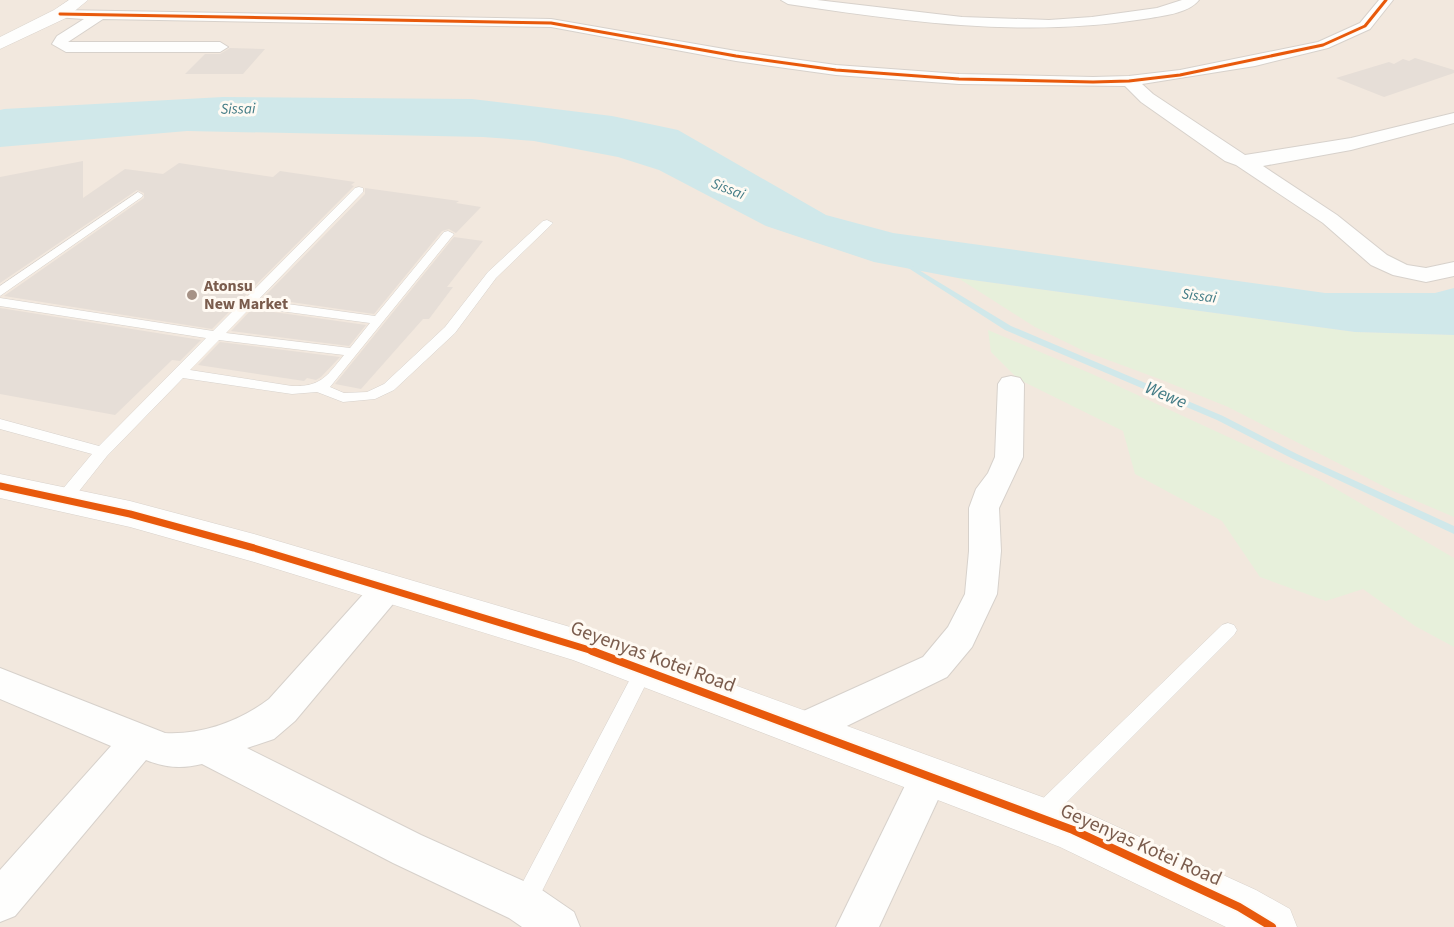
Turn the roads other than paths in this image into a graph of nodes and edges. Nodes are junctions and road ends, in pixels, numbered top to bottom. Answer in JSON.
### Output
{"nodes":[{"id":1,"x":80,"y":0,"type":"edge"},
{"id":2,"x":788,"y":0,"type":"edge"},
{"id":3,"x":1192,"y":0,"type":"edge"},
{"id":4,"x":1386,"y":0,"type":"edge"},
{"id":5,"x":60,"y":14,"type":"junction"},
{"id":6,"x":101,"y":14,"type":"junction"},
{"id":7,"x":0,"y":44,"type":"edge"},
{"id":8,"x":220,"y":47,"type":"dead end"},
{"id":9,"x":1129,"y":81,"type":"junction"},
{"id":10,"x":1454,"y":118,"type":"edge"},
{"id":11,"x":1243,"y":161,"type":"junction"},
{"id":12,"x":359,"y":190,"type":"dead end"},
{"id":13,"x":138,"y":195,"type":"dead end"},
{"id":14,"x":547,"y":223,"type":"dead end"},
{"id":15,"x":448,"y":234,"type":"dead end"},
{"id":16,"x":1454,"y":268,"type":"edge"},
{"id":17,"x":0,"y":292,"type":"edge"},
{"id":18,"x":0,"y":302,"type":"edge"},
{"id":19,"x":249,"y":303,"type":"junction"},
{"id":20,"x":379,"y":320,"type":"junction"},
{"id":21,"x":217,"y":336,"type":"junction"},
{"id":22,"x":353,"y":352,"type":"junction"},
{"id":23,"x":180,"y":373,"type":"junction"},
{"id":24,"x":1011,"y":384,"type":"dead end"},
{"id":25,"x":319,"y":388,"type":"junction"},
{"id":26,"x":0,"y":424,"type":"edge"},
{"id":27,"x":102,"y":452,"type":"junction"},
{"id":28,"x":0,"y":486,"type":"edge"},
{"id":29,"x":62,"y":501,"type":"junction"},
{"id":30,"x":387,"y":589,"type":"junction"},
{"id":31,"x":1228,"y":630,"type":"dead end"},
{"id":32,"x":644,"y":670,"type":"junction"},
{"id":33,"x":0,"y":683,"type":"edge"},
{"id":34,"x":801,"y":730,"type":"junction"},
{"id":35,"x":140,"y":740,"type":"junction"},
{"id":36,"x":206,"y":746,"type":"junction"},
{"id":37,"x":929,"y":778,"type":"junction"},
{"id":38,"x":1037,"y":818,"type":"junction"},
{"id":39,"x":0,"y":901,"type":"edge"},
{"id":40,"x":524,"y":903,"type":"junction"},
{"id":41,"x":1249,"y":920,"type":"edge"},
{"id":42,"x":559,"y":927,"type":"edge"},
{"id":43,"x":857,"y":927,"type":"edge"}],
"edges":[{"from":1,"to":5,"type":"street"},
{"from":2,"to":3,"type":"street"},
{"from":4,"to":9,"type":"street"},
{"from":5,"to":6,"type":"street"},
{"from":5,"to":7,"type":"street"},
{"from":6,"to":8,"type":"street"},
{"from":6,"to":9,"type":"street"},
{"from":9,"to":11,"type":"street"},
{"from":10,"to":11,"type":"street"},
{"from":11,"to":16,"type":"street"},
{"from":12,"to":19,"type":"lane"},
{"from":13,"to":17,"type":"lane"},
{"from":14,"to":25,"type":"lane"},
{"from":15,"to":20,"type":"lane"},
{"from":18,"to":21,"type":"lane"},
{"from":19,"to":20,"type":"lane"},
{"from":19,"to":21,"type":"lane"},
{"from":20,"to":22,"type":"lane"},
{"from":21,"to":22,"type":"lane"},
{"from":21,"to":23,"type":"lane"},
{"from":22,"to":25,"type":"lane"},
{"from":23,"to":25,"type":"lane"},
{"from":23,"to":27,"type":"lane"},
{"from":24,"to":34,"type":"street"},
{"from":26,"to":27,"type":"lane"},
{"from":27,"to":29,"type":"lane"},
{"from":28,"to":29,"type":"street","name":"Geyenyas Kotei Road"},
{"from":29,"to":30,"type":"street","name":"Geyenyas Kotei Road"},
{"from":30,"to":32,"type":"street","name":"Geyenyas Kotei Road"},
{"from":30,"to":36,"type":"street"},
{"from":31,"to":38,"type":"lane"},
{"from":32,"to":34,"type":"street","name":"Geyenyas Kotei Road"},
{"from":32,"to":40,"type":"lane"},
{"from":33,"to":35,"type":"street"},
{"from":34,"to":37,"type":"street","name":"Geyenyas Kotei Road"},
{"from":35,"to":36,"type":"street"},
{"from":35,"to":39,"type":"street"},
{"from":36,"to":40,"type":"street"},
{"from":37,"to":38,"type":"street","name":"Geyenyas Kotei Road"},
{"from":37,"to":43,"type":"street"},
{"from":38,"to":41,"type":"street","name":"Geyenyas Kotei Road"},
{"from":40,"to":42,"type":"street"}]}
